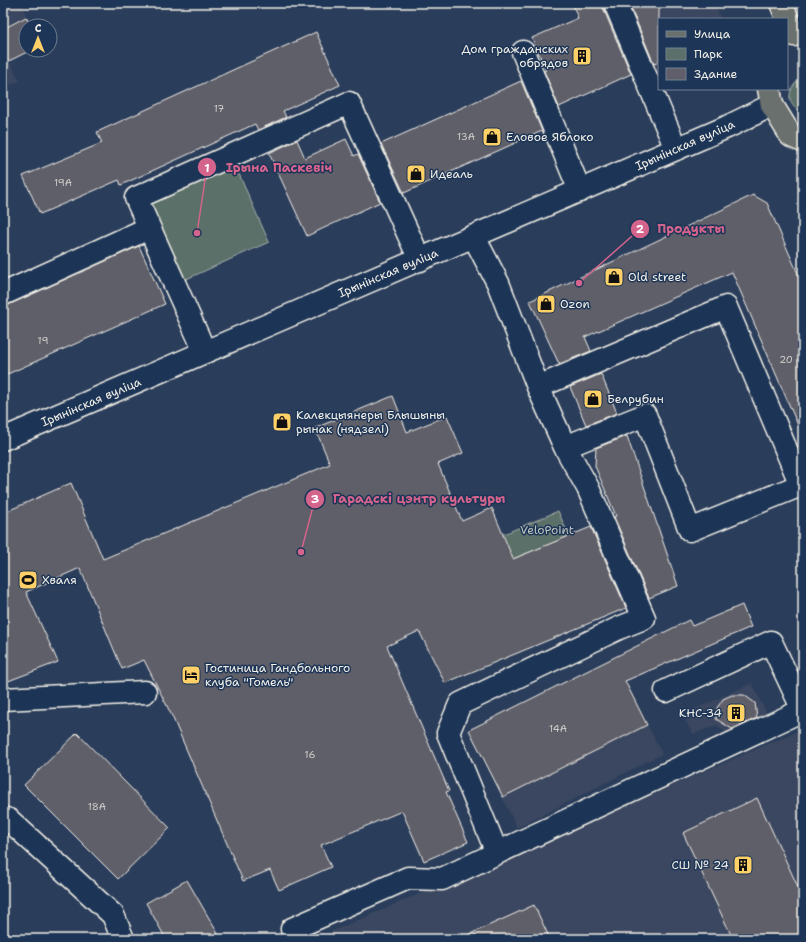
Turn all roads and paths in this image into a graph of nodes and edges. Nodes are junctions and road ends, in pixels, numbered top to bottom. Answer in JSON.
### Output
{"nodes":[{"id":1,"x":615,"y":3,"type":"edge"},
{"id":2,"x":781,"y":3,"type":"edge"},
{"id":3,"x":787,"y":18,"type":"edge"},
{"id":4,"x":788,"y":20,"type":"edge"},
{"id":5,"x":795,"y":37,"type":"edge"},
{"id":6,"x":523,"y":52,"type":"dead end"},
{"id":7,"x":770,"y":97,"type":"edge"},
{"id":8,"x":803,"y":141,"type":"edge"},
{"id":9,"x":676,"y":149,"type":"junction"},
{"id":10,"x":580,"y":191,"type":"junction"},
{"id":11,"x":149,"y":228,"type":"junction"},
{"id":12,"x":474,"y":237,"type":"junction"},
{"id":13,"x":420,"y":260,"type":"junction"},
{"id":14,"x":3,"y":294,"type":"edge"},
{"id":15,"x":205,"y":352,"type":"junction"},
{"id":16,"x":538,"y":386,"type":"junction"},
{"id":17,"x":3,"y":439,"type":"edge"},
{"id":18,"x":564,"y":447,"type":"junction"},
{"id":19,"x":666,"y":691,"type":"dead end"},
{"id":20,"x":145,"y":692,"type":"dead end"},
{"id":21,"x":3,"y":699,"type":"edge"},
{"id":22,"x":803,"y":710,"type":"edge"},
{"id":23,"x":3,"y":818,"type":"edge"},
{"id":24,"x":497,"y":853,"type":"junction"},
{"id":25,"x":292,"y":929,"type":"dead end"},
{"id":26,"x":122,"y":939,"type":"edge"}],
"edges":[{"from":1,"to":9,"type":"street"},
{"from":2,"to":3,"type":"main road"},
{"from":4,"to":5,"type":"main road"},
{"from":6,"to":10,"type":"street"},
{"from":7,"to":8,"type":"main road"},
{"from":7,"to":9,"type":"street","name":"Ірынінская вуліца"},
{"from":9,"to":10,"type":"street","name":"Ірынінская вуліца"},
{"from":10,"to":12,"type":"street","name":"Ірынінская вуліца"},
{"from":11,"to":13,"type":"street"},
{"from":11,"to":14,"type":"street"},
{"from":11,"to":15,"type":"street"},
{"from":12,"to":13,"type":"street","name":"Ірынінская вуліца"},
{"from":12,"to":16,"type":"street"},
{"from":13,"to":15,"type":"street","name":"Ірынінская вуліца"},
{"from":15,"to":17,"type":"street","name":"Ірынінская вуліца"},
{"from":16,"to":18,"type":"street"},
{"from":16,"to":18,"type":"street"},
{"from":18,"to":24,"type":"street"},
{"from":19,"to":22,"type":"street"},
{"from":20,"to":21,"type":"street"},
{"from":22,"to":24,"type":"street"},
{"from":23,"to":26,"type":"street"},
{"from":24,"to":25,"type":"street"}]}
